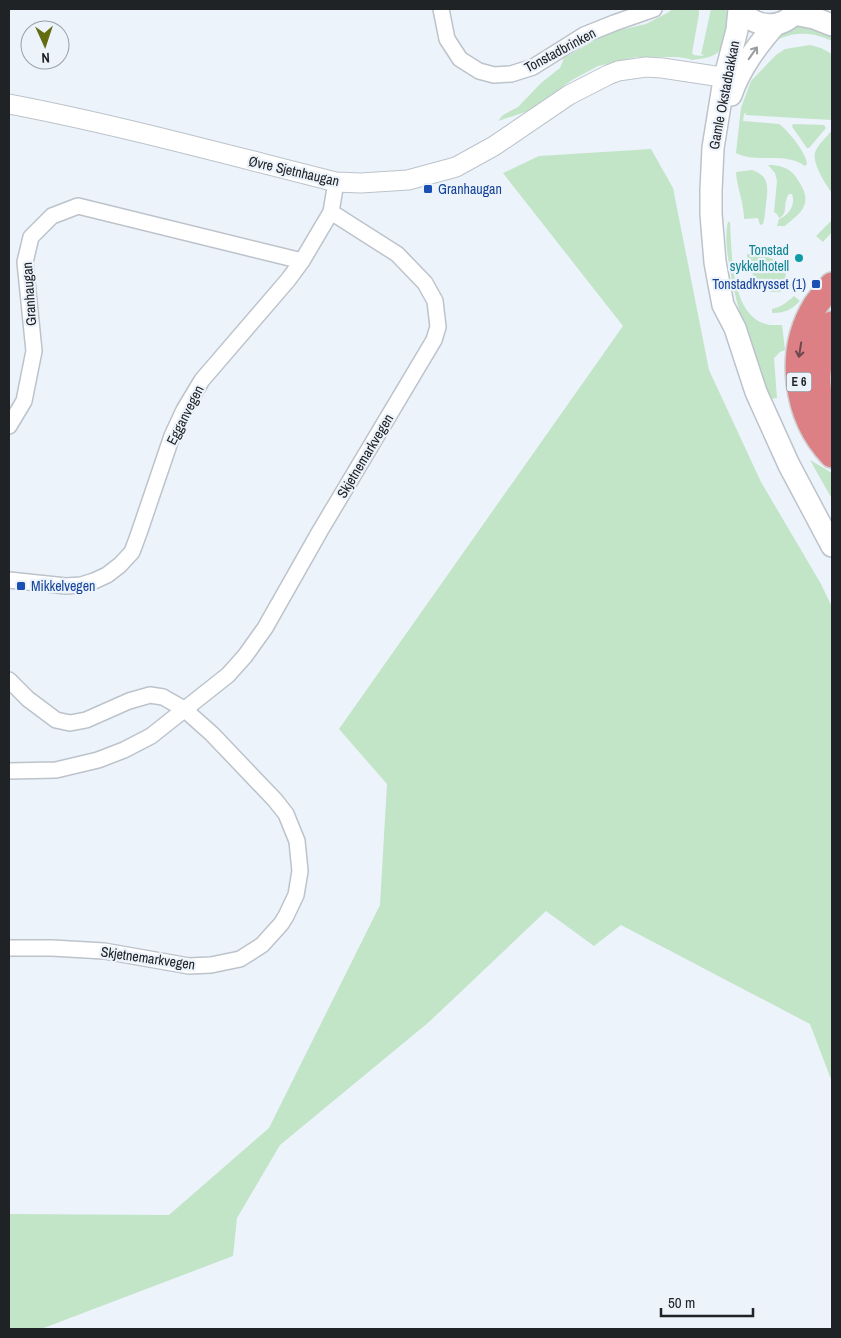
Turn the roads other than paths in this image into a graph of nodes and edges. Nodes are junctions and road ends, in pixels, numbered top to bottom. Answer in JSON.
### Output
{"nodes":[{"id":1,"x":441,"y":9,"type":"edge"},
{"id":2,"x":654,"y":9,"type":"edge"},
{"id":3,"x":740,"y":9,"type":"edge"},
{"id":4,"x":796,"y":11,"type":"edge"},
{"id":5,"x":776,"y":25,"type":"junction"},
{"id":6,"x":832,"y":25,"type":"edge"},
{"id":7,"x":730,"y":82,"type":"junction"},
{"id":8,"x":9,"y":104,"type":"edge"},
{"id":9,"x":336,"y":182,"type":"junction"},
{"id":10,"x":331,"y":212,"type":"junction"},
{"id":11,"x":302,"y":261,"type":"junction"},
{"id":12,"x":832,"y":285,"type":"edge"},
{"id":13,"x":832,"y":324,"type":"edge"},
{"id":14,"x":9,"y":426,"type":"edge"},
{"id":15,"x":832,"y":429,"type":"edge"},
{"id":16,"x":832,"y":454,"type":"edge"},
{"id":17,"x":832,"y":546,"type":"edge"},
{"id":18,"x":9,"y":580,"type":"edge"},
{"id":19,"x":9,"y":680,"type":"edge"},
{"id":20,"x":184,"y":709,"type":"junction"},
{"id":21,"x":9,"y":771,"type":"edge"},
{"id":22,"x":9,"y":948,"type":"edge"}],
"edges":[{"from":1,"to":2,"type":"street","name":"Tonstadbrinken"},
{"from":3,"to":5,"type":"main road"},
{"from":3,"to":7,"type":"main road","name":"Gamle Okstadbakkan"},
{"from":4,"to":5,"type":"main road","name":"Gamle Okstadbakkan"},
{"from":4,"to":6,"type":"main road"},
{"from":7,"to":5,"type":"main road","name":"Gamle Okstadbakkan","one_way":true},
{"from":7,"to":9,"type":"street","name":"Øvre Sjetnhaugan"},
{"from":7,"to":17,"type":"main road","name":"Gamle Okstadbakkan"},
{"from":8,"to":9,"type":"street","name":"Øvre Sjetnhaugan"},
{"from":9,"to":10,"type":"street","name":"Egganvegen"},
{"from":10,"to":11,"type":"street","name":"Egganvegen"},
{"from":10,"to":20,"type":"street","name":"Skjetnemarkvegen"},
{"from":11,"to":14,"type":"street","name":"Granhaugan"},
{"from":11,"to":18,"type":"street","name":"Egganvegen"},
{"from":12,"to":16,"type":"highway","number":"E 6","one_way":true},
{"from":13,"to":15,"type":"highway","number":"E 6"},
{"from":19,"to":20,"type":"street"},
{"from":20,"to":21,"type":"street","name":"Skjetnemarkvegen"},
{"from":20,"to":22,"type":"street","name":"Skjetnemarkvegen"}]}
